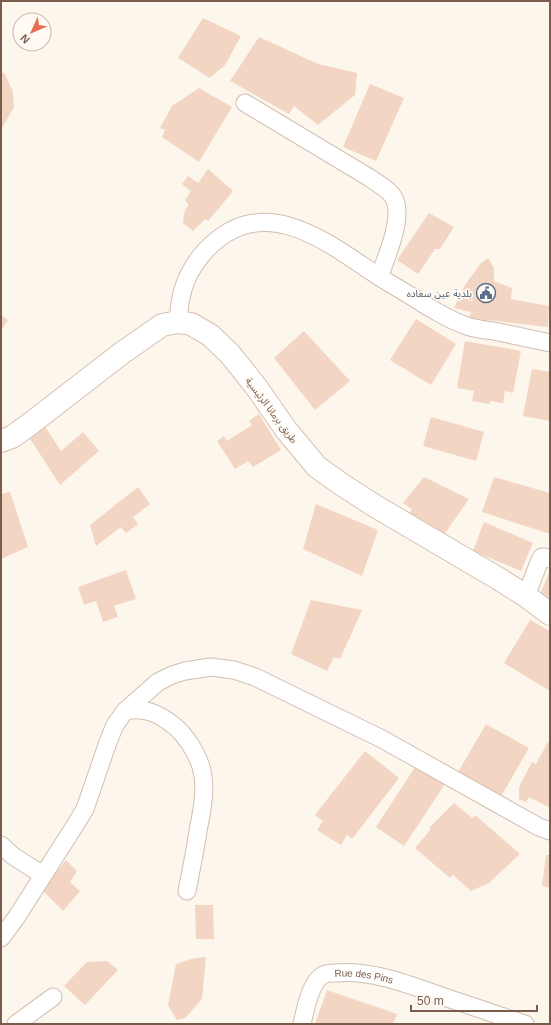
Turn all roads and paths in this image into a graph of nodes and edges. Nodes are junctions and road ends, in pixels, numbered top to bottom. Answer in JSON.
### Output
{"nodes":[{"id":1,"x":245,"y":103,"type":"dead end"},
{"id":2,"x":379,"y":277,"type":"junction"},
{"id":3,"x":178,"y":322,"type":"junction"},
{"id":4,"x":550,"y":343,"type":"edge"},
{"id":5,"x":1,"y":441,"type":"edge"},
{"id":6,"x":550,"y":559,"type":"edge"},
{"id":7,"x":526,"y":596,"type":"junction"},
{"id":8,"x":550,"y":614,"type":"edge"},
{"id":9,"x":125,"y":711,"type":"junction"},
{"id":10,"x":550,"y":831,"type":"edge"},
{"id":11,"x":1,"y":845,"type":"edge"},
{"id":12,"x":43,"y":875,"type":"junction"},
{"id":13,"x":187,"y":891,"type":"dead end"},
{"id":14,"x":1,"y":938,"type":"edge"},
{"id":15,"x":53,"y":997,"type":"dead end"},
{"id":16,"x":16,"y":1024,"type":"edge"},
{"id":17,"x":302,"y":1024,"type":"edge"},
{"id":18,"x":525,"y":1024,"type":"edge"}],
"edges":[{"from":1,"to":2,"type":"street"},
{"from":2,"to":3,"type":"street"},
{"from":2,"to":4,"type":"street"},
{"from":3,"to":5,"type":"main road"},
{"from":3,"to":7,"type":"main road","name":"طريق برمانا الرئيسية"},
{"from":6,"to":7,"type":"street"},
{"from":7,"to":8,"type":"main road","name":"طريق برمانا الرئيسية"},
{"from":9,"to":10,"type":"street"},
{"from":9,"to":12,"type":"street"},
{"from":9,"to":13,"type":"street"},
{"from":11,"to":12,"type":"street"},
{"from":12,"to":14,"type":"street"},
{"from":15,"to":16,"type":"street"},
{"from":17,"to":18,"type":"street","name":"Rue des Pins"}]}
